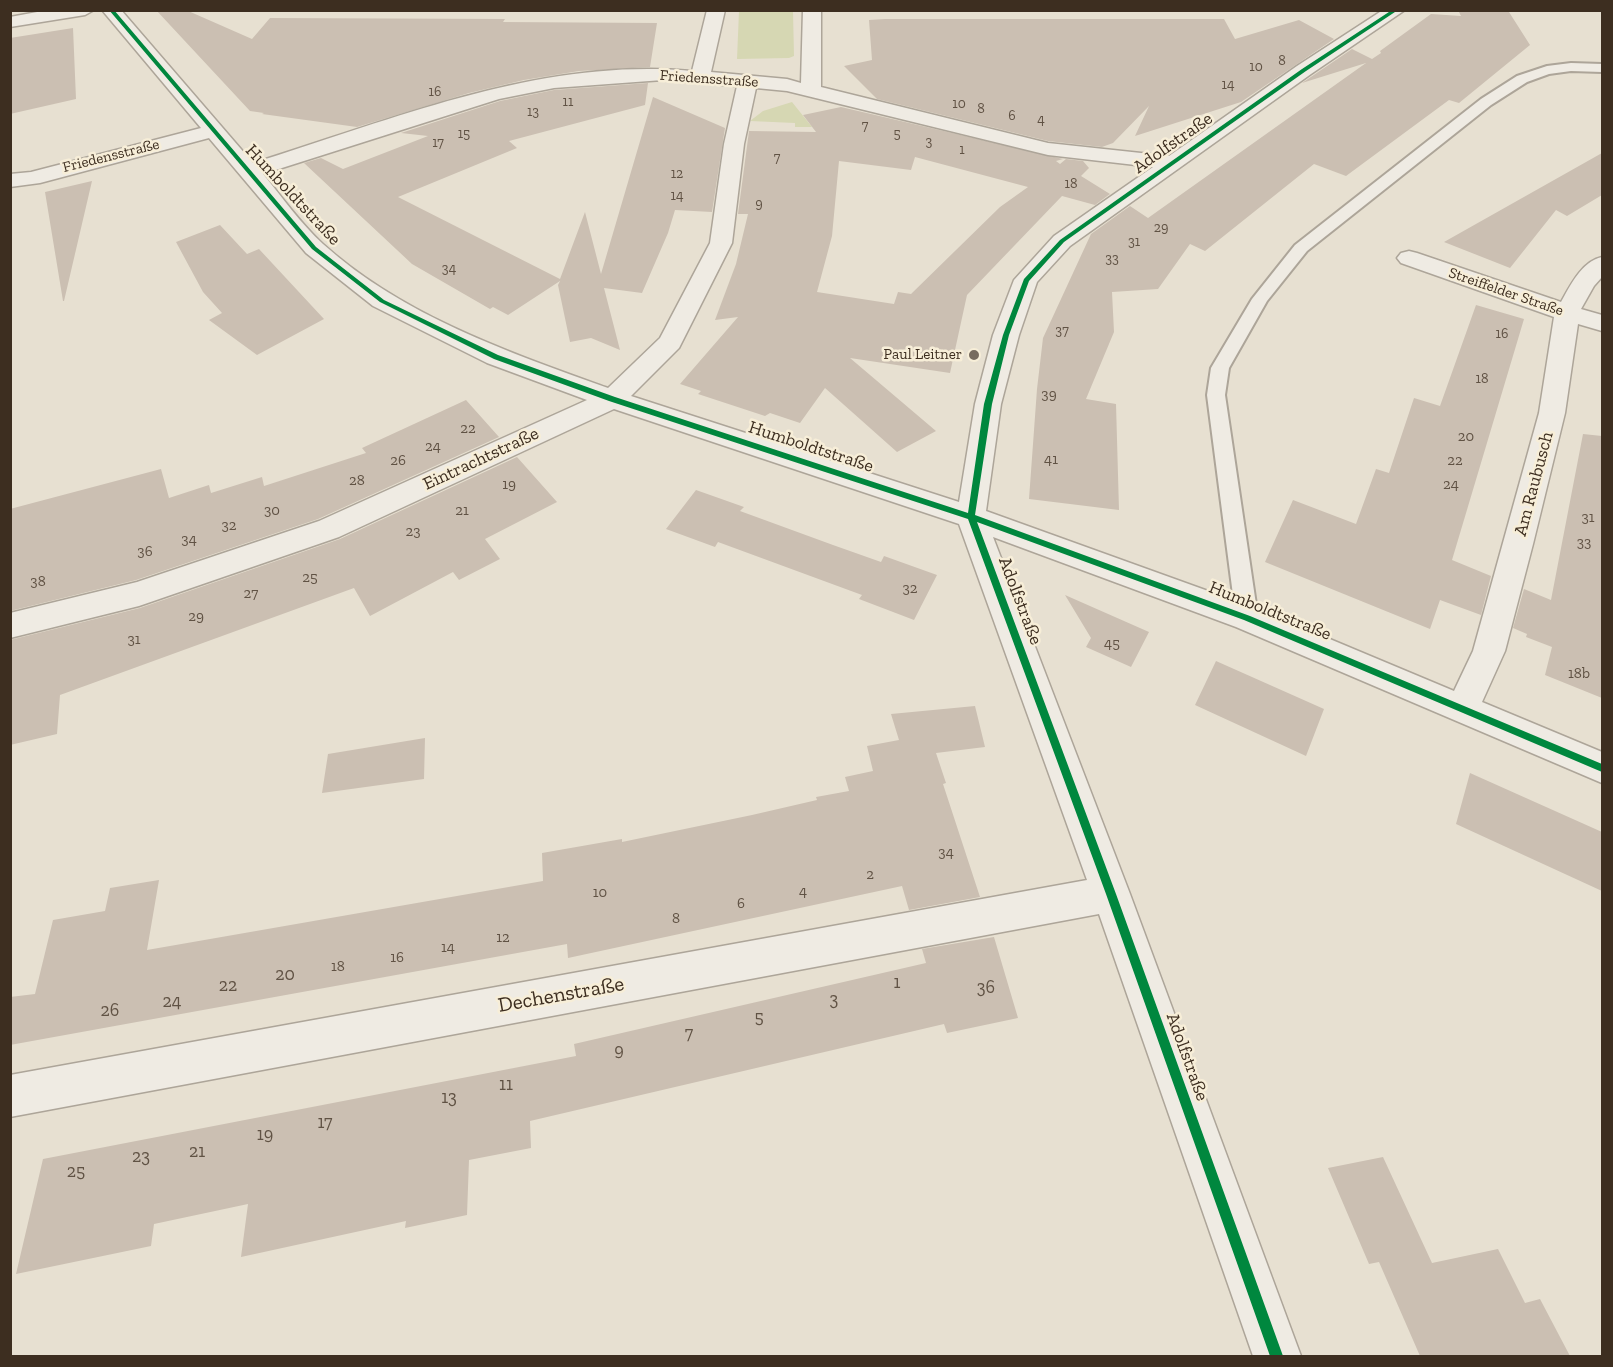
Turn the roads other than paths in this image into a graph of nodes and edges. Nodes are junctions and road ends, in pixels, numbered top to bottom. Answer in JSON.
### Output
{"nodes":[{"id":1,"x":85,"y":10,"type":"edge"},
{"id":2,"x":111,"y":10,"type":"edge"},
{"id":3,"x":716,"y":10,"type":"edge"},
{"id":4,"x":812,"y":10,"type":"edge"},
{"id":5,"x":1396,"y":10,"type":"edge"},
{"id":6,"x":10,"y":22,"type":"edge"},
{"id":7,"x":1602,"y":68,"type":"edge"},
{"id":8,"x":700,"y":77,"type":"junction"},
{"id":9,"x":748,"y":81,"type":"junction"},
{"id":10,"x":811,"y":90,"type":"junction"},
{"id":11,"x":212,"y":131,"type":"junction"},
{"id":12,"x":1174,"y":163,"type":"junction"},
{"id":13,"x":248,"y":172,"type":"junction"},
{"id":14,"x":21,"y":180,"type":"edge"},
{"id":15,"x":10,"y":195,"type":"edge"},
{"id":16,"x":1409,"y":258,"type":"dead end"},
{"id":17,"x":1602,"y":264,"type":"edge"},
{"id":18,"x":1568,"y":314,"type":"junction"},
{"id":19,"x":1602,"y":323,"type":"edge"},
{"id":20,"x":612,"y":399,"type":"junction"},
{"id":21,"x":971,"y":518,"type":"junction"},
{"id":22,"x":1247,"y":618,"type":"junction"},
{"id":23,"x":10,"y":626,"type":"edge"},
{"id":24,"x":1463,"y":708,"type":"junction"},
{"id":25,"x":1602,"y":768,"type":"edge"},
{"id":26,"x":1111,"y":894,"type":"junction"},
{"id":27,"x":10,"y":1096,"type":"edge"},
{"id":28,"x":1277,"y":1356,"type":"edge"}],
"edges":[{"from":1,"to":6,"type":"street"},
{"from":2,"to":11,"type":"street","name":"Humboldtstraße"},
{"from":3,"to":8,"type":"street"},
{"from":4,"to":10,"type":"street"},
{"from":5,"to":12,"type":"street","name":"Adolfstraße"},
{"from":7,"to":22,"type":"lane"},
{"from":8,"to":9,"type":"street","name":"Friedensstraße"},
{"from":8,"to":13,"type":"street","name":"Friedensstraße"},
{"from":9,"to":10,"type":"street","name":"Friedensstraße"},
{"from":9,"to":20,"type":"street","name":"Eintrachtstraße"},
{"from":10,"to":12,"type":"street","name":"Friedensstraße"},
{"from":11,"to":13,"type":"street","name":"Humboldtstraße"},
{"from":11,"to":14,"type":"street","name":"Friedensstraße"},
{"from":12,"to":21,"type":"street","name":"Adolfstraße"},
{"from":13,"to":20,"type":"street","name":"Humboldtstraße"},
{"from":14,"to":15,"type":"street"},
{"from":16,"to":18,"type":"street","name":"Streiffelder Straße"},
{"from":17,"to":18,"type":"street","name":"Am Raubusch"},
{"from":18,"to":19,"type":"street","name":"Streiffelder Straße"},
{"from":18,"to":24,"type":"street","name":"Am Raubusch"},
{"from":20,"to":21,"type":"street","name":"Humboldtstraße"},
{"from":20,"to":23,"type":"street","name":"Eintrachtstraße"},
{"from":21,"to":22,"type":"street","name":"Humboldtstraße"},
{"from":21,"to":26,"type":"street","name":"Adolfstraße"},
{"from":22,"to":24,"type":"street","name":"Humboldtstraße"},
{"from":24,"to":25,"type":"street","name":"Humboldtstraße"},
{"from":26,"to":27,"type":"street","name":"Dechenstraße"},
{"from":26,"to":28,"type":"street","name":"Adolfstraße"}]}
